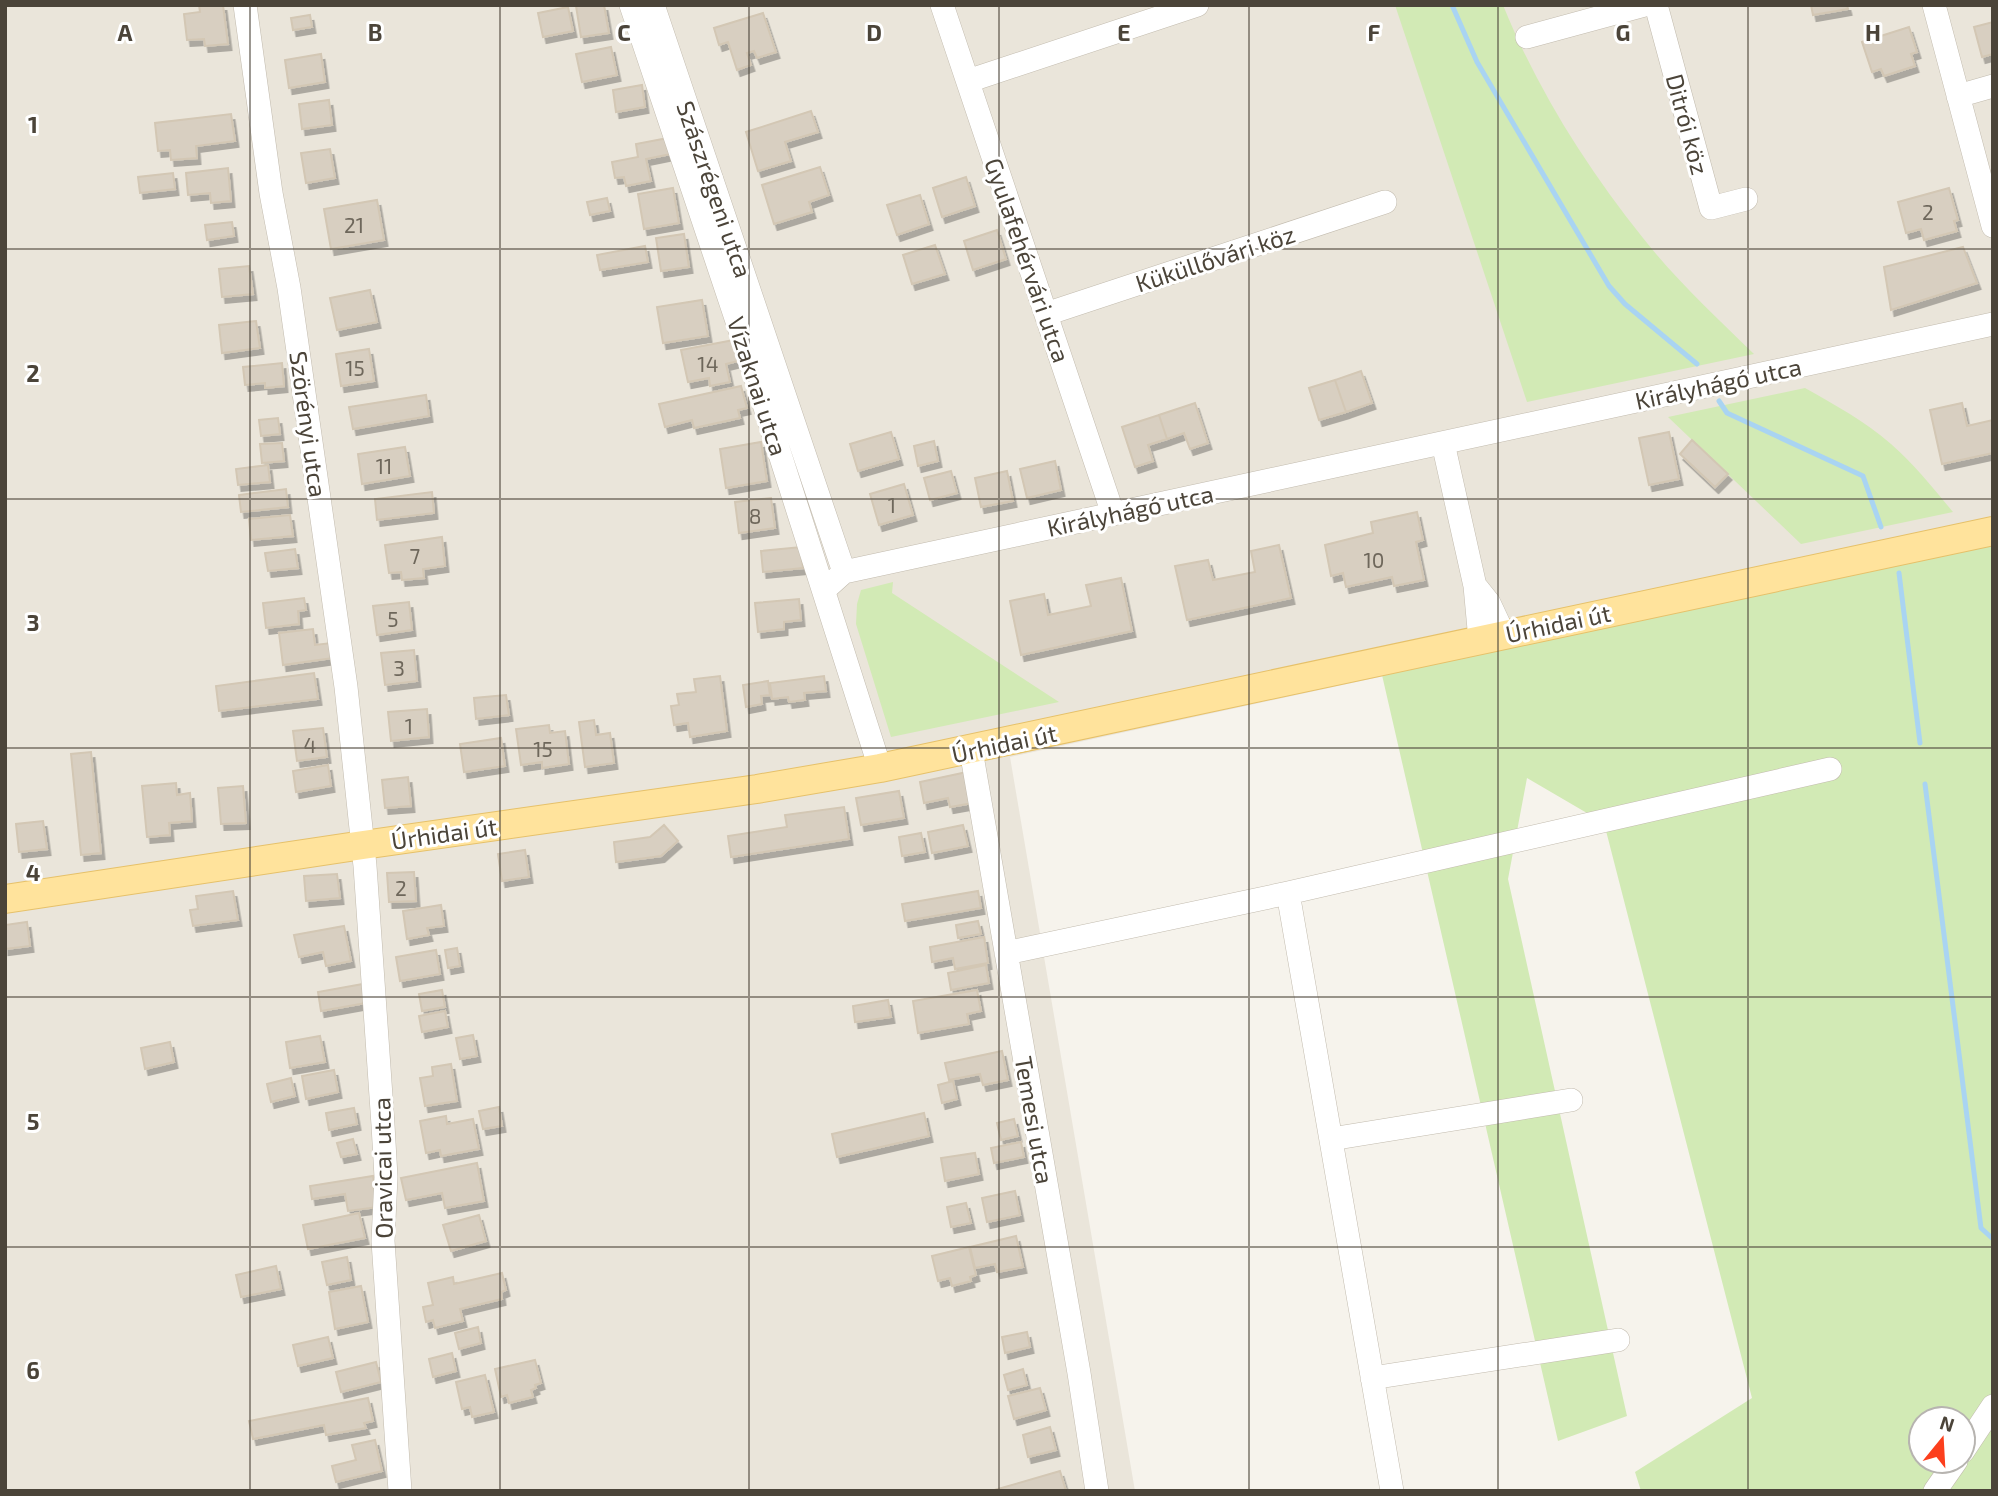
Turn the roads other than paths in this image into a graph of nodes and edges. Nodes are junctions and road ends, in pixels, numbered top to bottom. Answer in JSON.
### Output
{"nodes":[{"id":1,"x":245,"y":5,"type":"edge"},
{"id":2,"x":631,"y":5,"type":"edge"},
{"id":3,"x":653,"y":5,"type":"edge"},
{"id":4,"x":942,"y":5,"type":"edge"},
{"id":5,"x":1197,"y":5,"type":"edge"},
{"id":6,"x":1645,"y":5,"type":"edge"},
{"id":7,"x":1656,"y":5,"type":"edge"},
{"id":8,"x":1934,"y":5,"type":"edge"},
{"id":9,"x":1527,"y":37,"type":"dead end"},
{"id":10,"x":968,"y":81,"type":"junction"},
{"id":11,"x":1993,"y":86,"type":"edge"},
{"id":12,"x":1958,"y":96,"type":"junction"},
{"id":13,"x":1746,"y":199,"type":"dead end"},
{"id":14,"x":1385,"y":202,"type":"dead end"},
{"id":15,"x":1993,"y":226,"type":"edge"},
{"id":16,"x":1046,"y":314,"type":"junction"},
{"id":17,"x":1993,"y":324,"type":"edge"},
{"id":18,"x":1443,"y":443,"type":"junction"},
{"id":19,"x":1113,"y":514,"type":"junction"},
{"id":20,"x":1993,"y":531,"type":"edge"},
{"id":21,"x":844,"y":572,"type":"junction"},
{"id":22,"x":824,"y":590,"type":"junction"},
{"id":23,"x":1492,"y":638,"type":"junction"},
{"id":24,"x":971,"y":750,"type":"junction"},
{"id":25,"x":880,"y":768,"type":"junction"},
{"id":26,"x":1830,"y":769,"type":"dead end"},
{"id":27,"x":363,"y":845,"type":"junction"},
{"id":28,"x":1288,"y":893,"type":"junction"},
{"id":29,"x":5,"y":900,"type":"edge"},
{"id":30,"x":1006,"y":953,"type":"junction"},
{"id":31,"x":1571,"y":1100,"type":"dead end"},
{"id":32,"x":1331,"y":1139,"type":"junction"},
{"id":33,"x":1618,"y":1340,"type":"dead end"},
{"id":34,"x":1372,"y":1378,"type":"junction"},
{"id":35,"x":1993,"y":1406,"type":"edge"},
{"id":36,"x":1977,"y":1430,"type":"edge"},
{"id":37,"x":1947,"y":1475,"type":"edge"},
{"id":38,"x":400,"y":1491,"type":"edge"},
{"id":39,"x":1097,"y":1491,"type":"edge"},
{"id":40,"x":1392,"y":1491,"type":"edge"},
{"id":41,"x":1936,"y":1491,"type":"edge"}],
"edges":[{"from":1,"to":27,"type":"street","name":"Szörényi utca"},
{"from":2,"to":22,"type":"street","name":"Vízaknai utca"},
{"from":3,"to":21,"type":"street","name":"Szászrégeni utca"},
{"from":4,"to":10,"type":"street","name":"Gyulafehérvári utca"},
{"from":5,"to":10,"type":"street"},
{"from":6,"to":9,"type":"street"},
{"from":7,"to":13,"type":"street","name":"Ditrói köz"},
{"from":8,"to":12,"type":"street"},
{"from":10,"to":16,"type":"street","name":"Gyulafehérvári utca"},
{"from":11,"to":12,"type":"street"},
{"from":12,"to":15,"type":"street"},
{"from":14,"to":16,"type":"street","name":"Küküllővári köz"},
{"from":16,"to":19,"type":"street","name":"Gyulafehérvári utca"},
{"from":17,"to":18,"type":"street","name":"Királyhágó utca"},
{"from":18,"to":19,"type":"street","name":"Királyhágó utca"},
{"from":18,"to":23,"type":"street"},
{"from":19,"to":21,"type":"street","name":"Királyhágó utca"},
{"from":20,"to":23,"type":"main road","name":"Úrhidai út"},
{"from":21,"to":22,"type":"street","name":"Királyhágó utca"},
{"from":22,"to":25,"type":"street","name":"Vízaknai utca"},
{"from":23,"to":24,"type":"main road","name":"Úrhidai út"},
{"from":24,"to":25,"type":"main road","name":"Úrhidai út"},
{"from":24,"to":30,"type":"street","name":"Temesi utca"},
{"from":25,"to":27,"type":"main road","name":"Úrhidai út"},
{"from":26,"to":28,"type":"street"},
{"from":27,"to":29,"type":"main road","name":"Úrhidai út"},
{"from":27,"to":38,"type":"street","name":"Oravicai utca"},
{"from":28,"to":30,"type":"street"},
{"from":28,"to":32,"type":"street"},
{"from":30,"to":39,"type":"street","name":"Temesi utca"},
{"from":31,"to":32,"type":"street"},
{"from":32,"to":34,"type":"street"},
{"from":33,"to":34,"type":"street"},
{"from":34,"to":40,"type":"street"},
{"from":35,"to":36,"type":"street"},
{"from":37,"to":41,"type":"street"}]}
